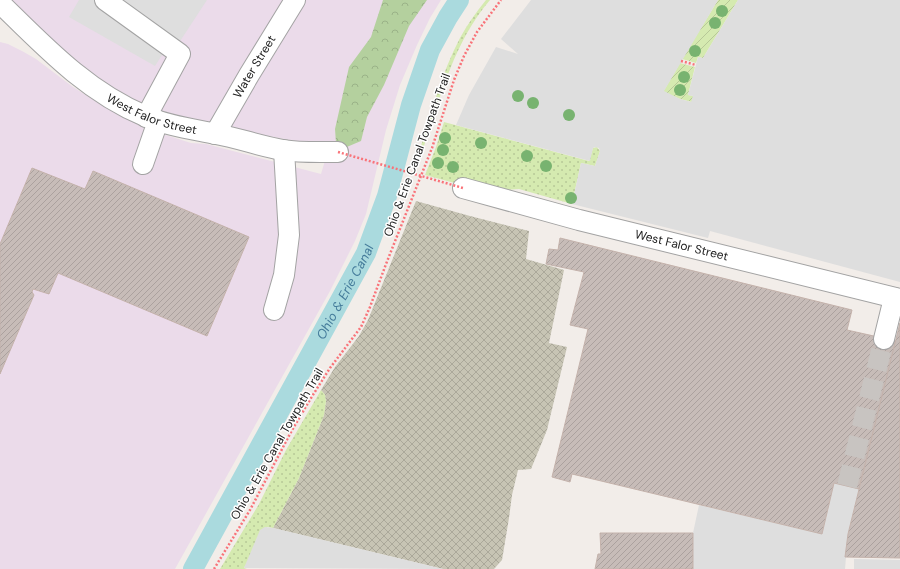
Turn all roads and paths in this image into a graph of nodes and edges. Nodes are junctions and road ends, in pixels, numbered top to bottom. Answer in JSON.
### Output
{"nodes":[{"id":1,"x":105,"y":0,"type":"edge"},
{"id":2,"x":296,"y":0,"type":"edge"},
{"id":3,"x":501,"y":0,"type":"edge"},
{"id":4,"x":0,"y":3,"type":"edge"},
{"id":5,"x":681,"y":61,"type":"dead end"},
{"id":6,"x":696,"y":65,"type":"dead end"},
{"id":7,"x":152,"y":119,"type":"junction"},
{"id":8,"x":215,"y":134,"type":"junction"},
{"id":9,"x":284,"y":150,"type":"junction"},
{"id":10,"x":338,"y":152,"type":"joint"},
{"id":11,"x":143,"y":164,"type":"dead end"},
{"id":12,"x":463,"y":188,"type":"joint"},
{"id":13,"x":897,"y":299,"type":"edge"},
{"id":14,"x":274,"y":310,"type":"dead end"},
{"id":15,"x":884,"y":338,"type":"tunnel mouth"},
{"id":16,"x":214,"y":569,"type":"edge"}],
"edges":[{"from":1,"to":7,"type":"street"},
{"from":2,"to":8,"type":"street","name":"Water Street"},
{"from":3,"to":16,"type":"path","name":"Ohio & Erie Canal Towpath Trail"},
{"from":4,"to":7,"type":"street","name":"West Falor Street"},
{"from":5,"to":6,"type":"path"},
{"from":7,"to":8,"type":"street","name":"West Falor Street"},
{"from":7,"to":11,"type":"street"},
{"from":8,"to":9,"type":"street","name":"West Falor Street"},
{"from":9,"to":10,"type":"street","name":"West Falor Street"},
{"from":9,"to":14,"type":"street"},
{"from":10,"to":12,"type":"path","bridge":true},
{"from":12,"to":13,"type":"street","name":"West Falor Street"},
{"from":13,"to":15,"type":"street"}]}
